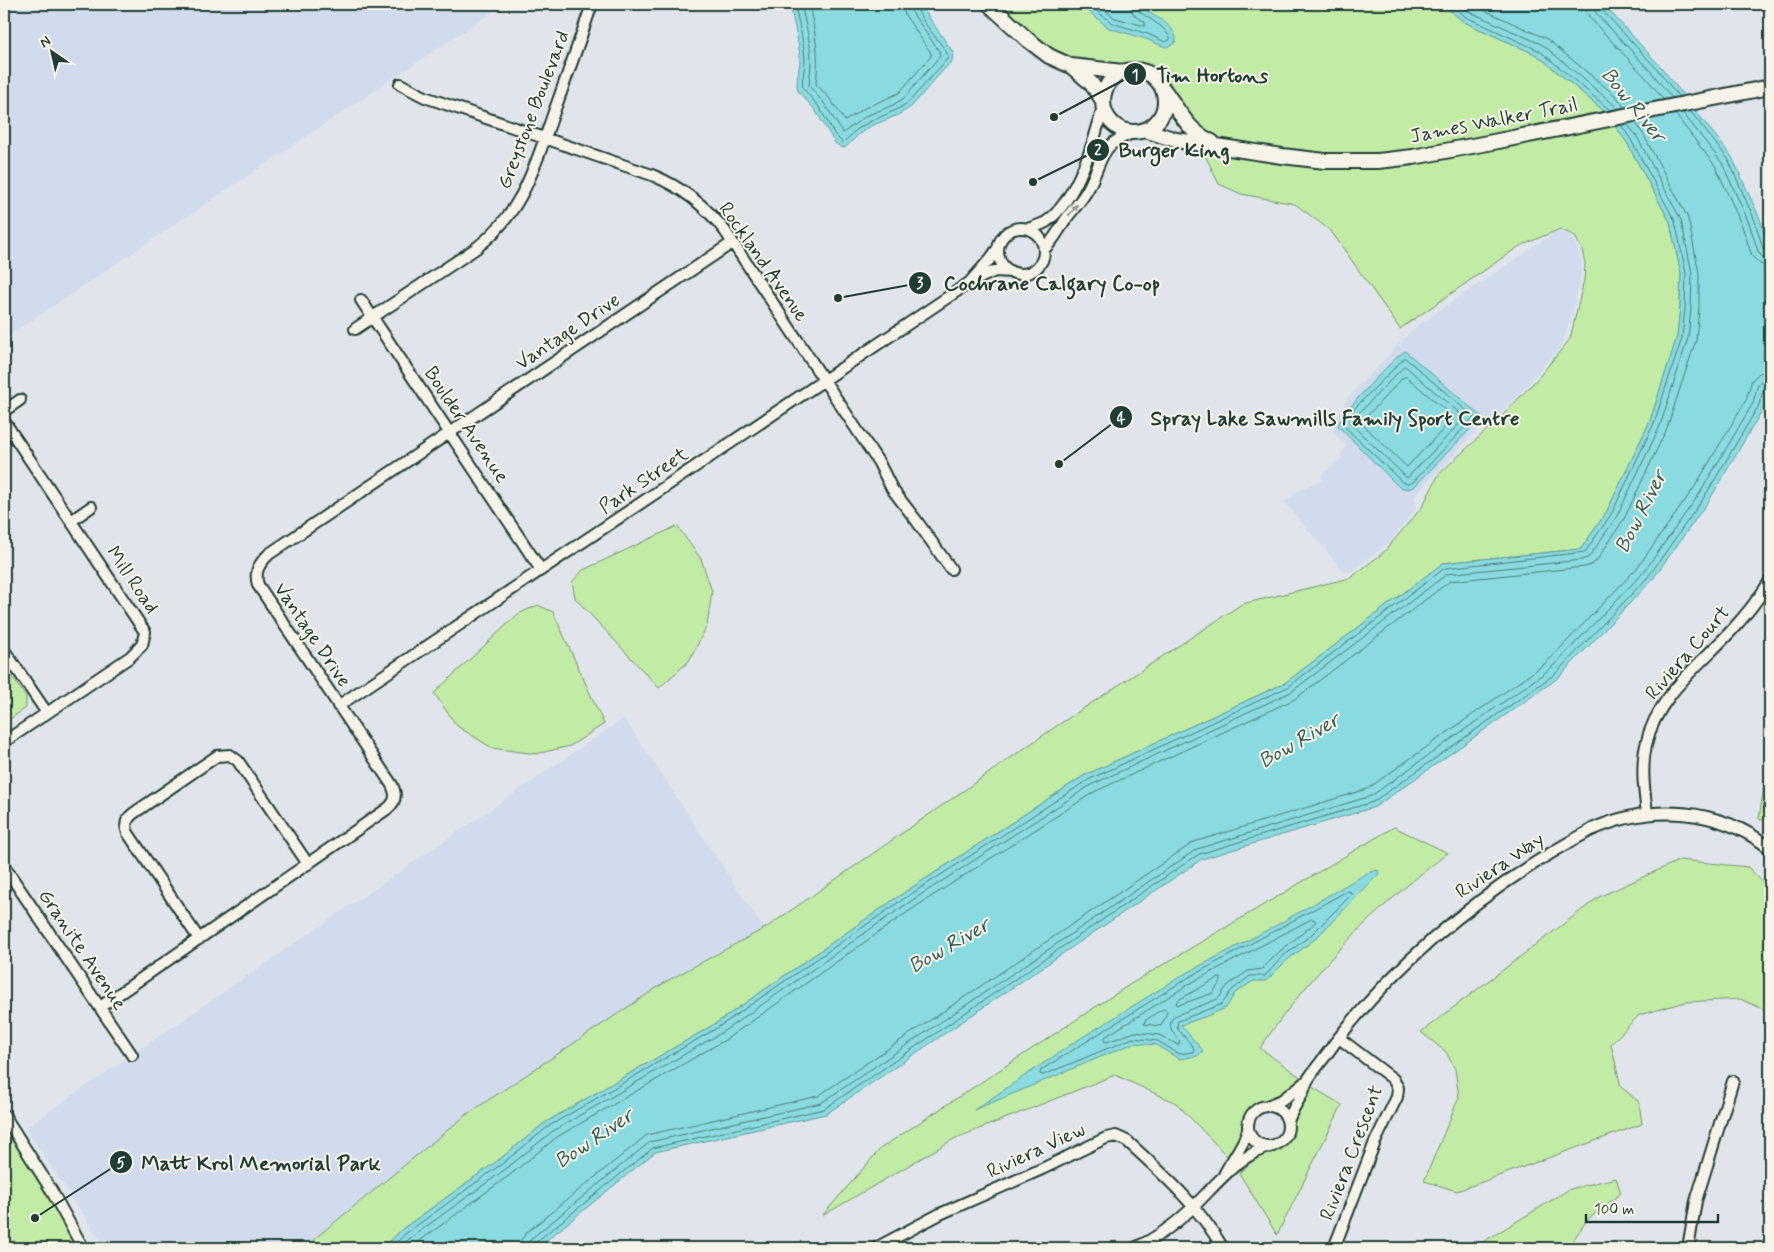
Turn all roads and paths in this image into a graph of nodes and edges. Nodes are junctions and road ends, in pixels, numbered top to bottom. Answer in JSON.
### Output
{"nodes":[{"id":1,"x":592,"y":4,"type":"edge"},
{"id":2,"x":989,"y":4,"type":"edge"},
{"id":3,"x":1071,"y":66,"type":"junction"},
{"id":4,"x":1123,"y":72,"type":"junction"},
{"id":5,"x":400,"y":84,"type":"dead end"},
{"id":6,"x":1162,"y":87,"type":"junction"},
{"id":7,"x":1770,"y":87,"type":"edge"},
{"id":8,"x":1103,"y":102,"type":"junction"},
{"id":9,"x":1140,"y":131,"type":"junction"},
{"id":10,"x":545,"y":137,"type":"junction"},
{"id":11,"x":1222,"y":146,"type":"junction"},
{"id":12,"x":1028,"y":229,"type":"junction"},
{"id":13,"x":732,"y":243,"type":"junction"},
{"id":14,"x":998,"y":248,"type":"junction"},
{"id":15,"x":1044,"y":249,"type":"junction"},
{"id":16,"x":1011,"y":272,"type":"junction"},
{"id":17,"x":969,"y":283,"type":"junction"},
{"id":18,"x":361,"y":300,"type":"dead end"},
{"id":19,"x":372,"y":318,"type":"junction"},
{"id":20,"x":356,"y":329,"type":"dead end"},
{"id":21,"x":825,"y":382,"type":"junction"},
{"id":22,"x":20,"y":400,"type":"dead end"},
{"id":23,"x":4,"y":411,"type":"edge"},
{"id":24,"x":4,"y":421,"type":"edge"},
{"id":25,"x":450,"y":433,"type":"junction"},
{"id":26,"x":91,"y":507,"type":"dead end"},
{"id":27,"x":71,"y":521,"type":"junction"},
{"id":28,"x":951,"y":569,"type":"dead end"},
{"id":29,"x":542,"y":570,"type":"junction"},
{"id":30,"x":1770,"y":582,"type":"edge"},
{"id":31,"x":4,"y":650,"type":"edge"},
{"id":32,"x":338,"y":706,"type":"junction"},
{"id":33,"x":47,"y":713,"type":"junction"},
{"id":34,"x":4,"y":742,"type":"edge"},
{"id":35,"x":1647,"y":813,"type":"junction"},
{"id":36,"x":1593,"y":829,"type":"joint"},
{"id":37,"x":1770,"y":848,"type":"edge"},
{"id":38,"x":308,"y":864,"type":"junction"},
{"id":39,"x":4,"y":866,"type":"edge"},
{"id":40,"x":199,"y":939,"type":"junction"},
{"id":41,"x":100,"y":1007,"type":"junction"},
{"id":42,"x":1339,"y":1038,"type":"junction"},
{"id":43,"x":132,"y":1055,"type":"dead end"},
{"id":44,"x":1308,"y":1080,"type":"junction"},
{"id":45,"x":1733,"y":1081,"type":"dead end"},
{"id":46,"x":1264,"y":1106,"type":"junction"},
{"id":47,"x":4,"y":1115,"type":"edge"},
{"id":48,"x":1288,"y":1122,"type":"junction"},
{"id":49,"x":1248,"y":1130,"type":"junction"},
{"id":50,"x":1273,"y":1146,"type":"junction"},
{"id":51,"x":1223,"y":1177,"type":"junction"},
{"id":52,"x":1194,"y":1206,"type":"junction"},
{"id":53,"x":83,"y":1248,"type":"edge"},
{"id":54,"x":876,"y":1248,"type":"edge"},
{"id":55,"x":1135,"y":1248,"type":"edge"},
{"id":56,"x":1223,"y":1248,"type":"edge"},
{"id":57,"x":1334,"y":1248,"type":"edge"},
{"id":58,"x":1688,"y":1248,"type":"edge"}],
"edges":[{"from":1,"to":10,"type":"street","name":"Greystone Boulevard"},
{"from":2,"to":3,"type":"main road"},
{"from":3,"to":4,"type":"main road"},
{"from":3,"to":8,"type":"main road"},
{"from":4,"to":6,"type":"main road"},
{"from":4,"to":8,"type":"main road"},
{"from":5,"to":10,"type":"street","name":"Rockland Avenue"},
{"from":6,"to":9,"type":"main road"},
{"from":6,"to":11,"type":"main road","name":"James Walker Trail"},
{"from":7,"to":11,"type":"main road","name":"James Walker Trail"},
{"from":8,"to":9,"type":"main road"},
{"from":8,"to":12,"type":"street"},
{"from":9,"to":11,"type":"main road","name":"James Walker Trail"},
{"from":15,"to":9,"type":"street","one_way":true},
{"from":10,"to":13,"type":"street","name":"Rockland Avenue"},
{"from":10,"to":19,"type":"street","name":"Greystone Boulevard"},
{"from":12,"to":14,"type":"street"},
{"from":12,"to":15,"type":"street"},
{"from":13,"to":21,"type":"street","name":"Rockland Avenue"},
{"from":13,"to":25,"type":"street","name":"Vantage Drive"},
{"from":14,"to":16,"type":"street"},
{"from":14,"to":17,"type":"street","name":"Park Street"},
{"from":15,"to":16,"type":"street"},
{"from":16,"to":17,"type":"street","name":"Park Street"},
{"from":17,"to":21,"type":"street","name":"Park Street"},
{"from":18,"to":19,"type":"street","name":"Boulder Avenue"},
{"from":19,"to":20,"type":"street","name":"Greystone Boulevard"},
{"from":19,"to":25,"type":"street","name":"Boulder Avenue"},
{"from":21,"to":28,"type":"street","name":"Rockland Avenue"},
{"from":21,"to":29,"type":"street","name":"Park Street"},
{"from":22,"to":23,"type":"street"},
{"from":24,"to":27,"type":"street","name":"Mill Road"},
{"from":25,"to":29,"type":"street","name":"Boulder Avenue"},
{"from":25,"to":32,"type":"street","name":"Vantage Drive"},
{"from":26,"to":27,"type":"street"},
{"from":27,"to":33,"type":"street","name":"Mill Road"},
{"from":29,"to":32,"type":"street","name":"Park Street"},
{"from":30,"to":35,"type":"street","name":"Riviera Court"},
{"from":31,"to":33,"type":"street"},
{"from":32,"to":38,"type":"street","name":"Vantage Drive"},
{"from":33,"to":34,"type":"street","name":"Mill Road"},
{"from":35,"to":36,"type":"street","name":"Riviera Way"},
{"from":35,"to":37,"type":"street","name":"Riviera Way"},
{"from":36,"to":42,"type":"street","name":"Riviera Way"},
{"from":38,"to":40,"type":"street","name":"Vantage Drive"},
{"from":38,"to":40,"type":"street"},
{"from":39,"to":41,"type":"street","name":"Granite Avenue"},
{"from":40,"to":41,"type":"street","name":"Vantage Drive"},
{"from":41,"to":43,"type":"street","name":"Granite Avenue"},
{"from":42,"to":44,"type":"street","name":"Riviera Way"},
{"from":42,"to":57,"type":"street","name":"Riviera Crescent"},
{"from":44,"to":46,"type":"street","name":"Riviera Way"},
{"from":44,"to":48,"type":"street","name":"Riviera Way"},
{"from":45,"to":58,"type":"street"},
{"from":46,"to":48,"type":"street"},
{"from":46,"to":49,"type":"street","name":"Riviera Way"},
{"from":47,"to":53,"type":"street"},
{"from":48,"to":50,"type":"street","name":"Riviera Way"},
{"from":49,"to":50,"type":"street"},
{"from":49,"to":51,"type":"street","name":"Riviera Way"},
{"from":50,"to":51,"type":"street","name":"Riviera Way"},
{"from":51,"to":52,"type":"street","name":"Riviera Way"},
{"from":52,"to":54,"type":"street","name":"Riviera View"},
{"from":52,"to":55,"type":"street","name":"Riviera Way"},
{"from":52,"to":56,"type":"street"}]}
